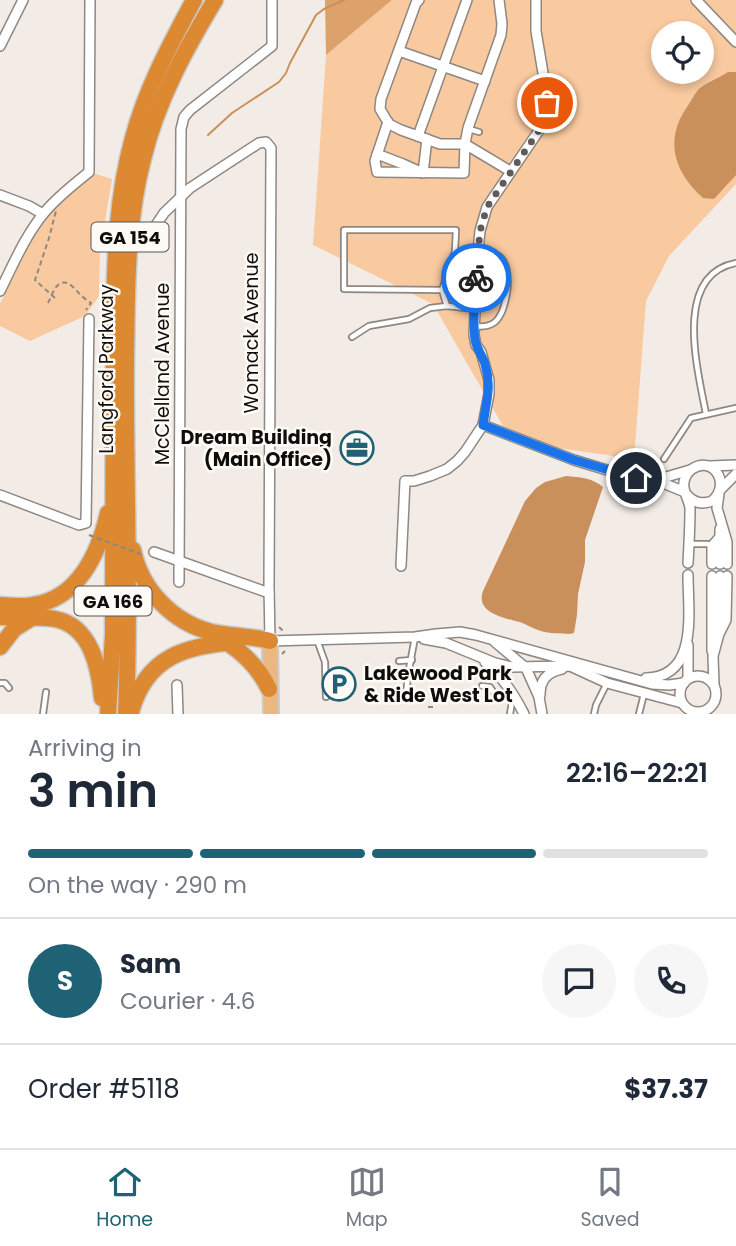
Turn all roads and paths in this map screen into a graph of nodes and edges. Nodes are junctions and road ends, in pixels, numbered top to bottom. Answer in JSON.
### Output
{"nodes":[{"id":1,"x":23,"y":0,"type":"edge"},
{"id":2,"x":90,"y":0,"type":"edge"},
{"id":3,"x":194,"y":0,"type":"edge"},
{"id":4,"x":215,"y":0,"type":"edge"},
{"id":5,"x":272,"y":0,"type":"edge"},
{"id":6,"x":419,"y":0,"type":"edge"},
{"id":7,"x":467,"y":0,"type":"edge"},
{"id":8,"x":499,"y":0,"type":"edge"},
{"id":9,"x":536,"y":0,"type":"edge"},
{"id":10,"x":696,"y":0,"type":"edge"},
{"id":11,"x":736,"y":42,"type":"edge"},
{"id":12,"x":0,"y":46,"type":"edge"},
{"id":13,"x":399,"y":51,"type":"junction"},
{"id":14,"x":442,"y":66,"type":"junction"},
{"id":15,"x":485,"y":81,"type":"junction"},
{"id":16,"x":388,"y":122,"type":"junction"},
{"id":17,"x":468,"y":128,"type":"junction"},
{"id":18,"x":479,"y":132,"type":"dead end"},
{"id":19,"x":422,"y":138,"type":"junction"},
{"id":20,"x":465,"y":144,"type":"junction"},
{"id":21,"x":377,"y":154,"type":"junction"},
{"id":22,"x":510,"y":171,"type":"junction"},
{"id":23,"x":423,"y":173,"type":"junction"},
{"id":24,"x":0,"y":195,"type":"edge"},
{"id":25,"x":180,"y":197,"type":"junction"},
{"id":26,"x":51,"y":205,"type":"junction"},
{"id":27,"x":43,"y":214,"type":"junction"},
{"id":28,"x":156,"y":225,"type":"dead end"},
{"id":29,"x":478,"y":250,"type":"junction"},
{"id":30,"x":455,"y":251,"type":"junction"},
{"id":31,"x":736,"y":263,"type":"edge"},
{"id":32,"x":442,"y":290,"type":"junction"},
{"id":33,"x":0,"y":291,"type":"edge"},
{"id":34,"x":53,"y":297,"type":"junction"},
{"id":35,"x":48,"y":303,"type":"dead end"},
{"id":36,"x":91,"y":303,"type":"dead end"},
{"id":37,"x":447,"y":306,"type":"junction"},
{"id":38,"x":475,"y":309,"type":"junction"},
{"id":39,"x":89,"y":319,"type":"dead end"},
{"id":40,"x":474,"y":326,"type":"junction"},
{"id":41,"x":352,"y":337,"type":"dead end"},
{"id":42,"x":736,"y":408,"type":"edge"},
{"id":43,"x":706,"y":414,"type":"junction"},
{"id":44,"x":483,"y":425,"type":"junction"},
{"id":45,"x":664,"y":458,"type":"dead end"},
{"id":46,"x":707,"y":466,"type":"junction"},
{"id":47,"x":736,"y":466,"type":"edge"},
{"id":48,"x":691,"y":470,"type":"junction"},
{"id":49,"x":736,"y":474,"type":"edge"},
{"id":50,"x":654,"y":480,"type":"junction"},
{"id":51,"x":120,"y":489,"type":"junction"},
{"id":52,"x":720,"y":492,"type":"junction"},
{"id":53,"x":686,"y":494,"type":"junction"},
{"id":54,"x":0,"y":495,"type":"edge"},
{"id":55,"x":720,"y":520,"type":"junction"},
{"id":56,"x":89,"y":535,"type":"dead end"},
{"id":57,"x":720,"y":536,"type":"junction"},
{"id":58,"x":689,"y":544,"type":"junction"},
{"id":59,"x":712,"y":546,"type":"junction"},
{"id":60,"x":154,"y":552,"type":"dead end"},
{"id":61,"x":143,"y":555,"type":"dead end"},
{"id":62,"x":179,"y":561,"type":"junction"},
{"id":63,"x":688,"y":563,"type":"dead end"},
{"id":64,"x":720,"y":564,"type":"junction"},
{"id":65,"x":401,"y":566,"type":"dead end"},
{"id":66,"x":688,"y":575,"type":"dead end"},
{"id":67,"x":178,"y":582,"type":"dead end"},
{"id":68,"x":269,"y":593,"type":"junction"},
{"id":69,"x":0,"y":606,"type":"edge"},
{"id":70,"x":0,"y":617,"type":"edge"},
{"id":71,"x":33,"y":618,"type":"junction"},
{"id":72,"x":277,"y":633,"type":"junction"},
{"id":73,"x":415,"y":638,"type":"junction"},
{"id":74,"x":491,"y":638,"type":"junction"},
{"id":75,"x":316,"y":640,"type":"junction"},
{"id":76,"x":687,"y":640,"type":"junction"},
{"id":77,"x":228,"y":643,"type":"junction"},
{"id":78,"x":0,"y":648,"type":"edge"},
{"id":79,"x":478,"y":656,"type":"junction"},
{"id":80,"x":713,"y":656,"type":"junction"},
{"id":81,"x":412,"y":660,"type":"junction"},
{"id":82,"x":399,"y":661,"type":"dead end"},
{"id":83,"x":526,"y":668,"type":"junction"},
{"id":84,"x":605,"y":670,"type":"junction"},
{"id":85,"x":583,"y":672,"type":"junction"},
{"id":86,"x":415,"y":676,"type":"dead end"},
{"id":87,"x":408,"y":677,"type":"junction"},
{"id":88,"x":317,"y":678,"type":"dead end"},
{"id":89,"x":398,"y":678,"type":"dead end"},
{"id":90,"x":638,"y":678,"type":"junction"},
{"id":91,"x":326,"y":679,"type":"junction"},
{"id":92,"x":686,"y":681,"type":"junction"},
{"id":93,"x":604,"y":682,"type":"junction"},
{"id":94,"x":0,"y":683,"type":"edge"},
{"id":95,"x":177,"y":685,"type":"dead end"},
{"id":96,"x":714,"y":685,"type":"junction"},
{"id":97,"x":482,"y":686,"type":"dead end"},
{"id":98,"x":9,"y":688,"type":"dead end"},
{"id":99,"x":269,"y":689,"type":"junction"},
{"id":100,"x":46,"y":692,"type":"dead end"},
{"id":101,"x":494,"y":693,"type":"dead end"},
{"id":102,"x":644,"y":693,"type":"junction"},
{"id":103,"x":513,"y":695,"type":"junction"},
{"id":104,"x":413,"y":696,"type":"dead end"},
{"id":105,"x":326,"y":697,"type":"dead end"},
{"id":106,"x":540,"y":697,"type":"junction"},
{"id":107,"x":682,"y":703,"type":"junction"},
{"id":108,"x":429,"y":707,"type":"dead end"},
{"id":109,"x":433,"y":707,"type":"dead end"},
{"id":110,"x":43,"y":714,"type":"edge"},
{"id":111,"x":106,"y":714,"type":"edge"},
{"id":112,"x":129,"y":714,"type":"edge"},
{"id":113,"x":178,"y":714,"type":"edge"},
{"id":114,"x":271,"y":714,"type":"edge"},
{"id":115,"x":510,"y":714,"type":"edge"},
{"id":116,"x":524,"y":714,"type":"edge"},
{"id":117,"x":542,"y":714,"type":"edge"},
{"id":118,"x":594,"y":714,"type":"edge"},
{"id":119,"x":639,"y":714,"type":"edge"}],
"edges":[{"from":1,"to":12,"type":"street"},
{"from":2,"to":26,"type":"street"},
{"from":3,"to":51,"type":"highway","name":"Langford Parkway","number":"GA 154"},
{"from":4,"to":51,"type":"highway","name":"Langford Parkway","number":"GA 154"},
{"from":5,"to":25,"type":"street","name":"McClelland Avenue"},
{"from":6,"to":13,"type":"street"},
{"from":7,"to":14,"type":"street"},
{"from":8,"to":15,"type":"street"},
{"from":9,"to":22,"type":"street"},
{"from":10,"to":11,"type":"street"},
{"from":13,"to":14,"type":"street"},
{"from":13,"to":16,"type":"street"},
{"from":14,"to":15,"type":"street"},
{"from":14,"to":19,"type":"street"},
{"from":15,"to":17,"type":"street"},
{"from":16,"to":19,"type":"street"},
{"from":16,"to":21,"type":"street"},
{"from":17,"to":18,"type":"lane"},
{"from":17,"to":20,"type":"street"},
{"from":19,"to":20,"type":"street"},
{"from":19,"to":23,"type":"street"},
{"from":20,"to":22,"type":"street"},
{"from":20,"to":23,"type":"street"},
{"from":21,"to":23,"type":"street"},
{"from":21,"to":23,"type":"street"},
{"from":22,"to":29,"type":"street"},
{"from":24,"to":27,"type":"street"},
{"from":25,"to":28,"type":"street"},
{"from":25,"to":62,"type":"street","name":"McClelland Avenue"},
{"from":25,"to":68,"type":"street","name":"Womack Avenue"},
{"from":26,"to":27,"type":"street"},
{"from":26,"to":34,"type":"path"},
{"from":27,"to":33,"type":"street"},
{"from":29,"to":30,"type":"lane"},
{"from":29,"to":38,"type":"street"},
{"from":29,"to":40,"type":"lane"},
{"from":30,"to":32,"type":"lane"},
{"from":30,"to":32,"type":"lane"},
{"from":31,"to":43,"type":"lane"},
{"from":32,"to":37,"type":"lane"},
{"from":34,"to":35,"type":"path"},
{"from":34,"to":36,"type":"path"},
{"from":37,"to":38,"type":"lane"},
{"from":37,"to":41,"type":"lane"},
{"from":38,"to":40,"type":"street"},
{"from":39,"to":54,"type":"street"},
{"from":40,"to":44,"type":"street"},
{"from":42,"to":43,"type":"lane"},
{"from":43,"to":45,"type":"lane"},
{"from":44,"to":50,"type":"street"},
{"from":44,"to":65,"type":"street"},
{"from":46,"to":47,"type":"street"},
{"from":46,"to":48,"type":"street"},
{"from":46,"to":52,"type":"street"},
{"from":48,"to":50,"type":"street"},
{"from":48,"to":53,"type":"street"},
{"from":49,"to":52,"type":"street"},
{"from":50,"to":53,"type":"street"},
{"from":51,"to":69,"type":"highway","number":"GA 154"},
{"from":51,"to":72,"type":"highway"},
{"from":51,"to":111,"type":"highway","name":"Langford Parkway","number":"GA 166"},
{"from":51,"to":112,"type":"highway","name":"Langford Parkway","number":"GA 166"},
{"from":52,"to":53,"type":"street"},
{"from":52,"to":55,"type":"street"},
{"from":53,"to":58,"type":"street"},
{"from":55,"to":57,"type":"street"},
{"from":55,"to":64,"type":"street"},
{"from":56,"to":61,"type":"path","bridge":true},
{"from":57,"to":59,"type":"street"},
{"from":57,"to":64,"type":"street"},
{"from":58,"to":59,"type":"lane"},
{"from":58,"to":63,"type":"street"},
{"from":59,"to":64,"type":"street"},
{"from":60,"to":62,"type":"street"},
{"from":62,"to":67,"type":"street","name":"McClelland Avenue"},
{"from":62,"to":68,"type":"street"},
{"from":66,"to":76,"type":"street"},
{"from":68,"to":72,"type":"street","name":"Womack Avenue"},
{"from":70,"to":71,"type":"highway"},
{"from":71,"to":78,"type":"highway"},
{"from":71,"to":111,"type":"highway"},
{"from":72,"to":75,"type":"street"},
{"from":72,"to":77,"type":"highway"},
{"from":72,"to":99,"type":"main road","name":"Womack Avenue"},
{"from":73,"to":74,"type":"street"},
{"from":73,"to":75,"type":"street"},
{"from":73,"to":79,"type":"street"},
{"from":73,"to":81,"type":"lane"},
{"from":74,"to":83,"type":"street"},
{"from":74,"to":84,"type":"street"},
{"from":75,"to":91,"type":"lane"},
{"from":76,"to":90,"type":"street"},
{"from":76,"to":92,"type":"street"},
{"from":77,"to":99,"type":"highway"},
{"from":77,"to":112,"type":"highway"},
{"from":79,"to":83,"type":"street"},
{"from":79,"to":103,"type":"street"},
{"from":80,"to":80,"type":"street"},
{"from":80,"to":96,"type":"street"},
{"from":81,"to":82,"type":"lane"},
{"from":81,"to":87,"type":"lane"},
{"from":83,"to":85,"type":"street"},
{"from":83,"to":106,"type":"street"},
{"from":84,"to":90,"type":"street"},
{"from":84,"to":93,"type":"lane"},
{"from":85,"to":93,"type":"street"},
{"from":85,"to":106,"type":"street"},
{"from":86,"to":87,"type":"lane"},
{"from":87,"to":89,"type":"lane"},
{"from":87,"to":104,"type":"lane"},
{"from":88,"to":91,"type":"lane"},
{"from":90,"to":92,"type":"street"},
{"from":91,"to":105,"type":"lane"},
{"from":92,"to":96,"type":"street"},
{"from":92,"to":107,"type":"street"},
{"from":93,"to":102,"type":"street"},
{"from":93,"to":118,"type":"lane"},
{"from":94,"to":98,"type":"lane"},
{"from":95,"to":113,"type":"street"},
{"from":96,"to":107,"type":"street"},
{"from":97,"to":101,"type":"lane"},
{"from":99,"to":114,"type":"main road","name":"Womack Avenue"},
{"from":100,"to":110,"type":"lane"},
{"from":102,"to":107,"type":"street"},
{"from":102,"to":119,"type":"lane"},
{"from":103,"to":115,"type":"lane"},
{"from":103,"to":116,"type":"street"},
{"from":106,"to":117,"type":"street"},
{"from":108,"to":109,"type":"path"}]}
